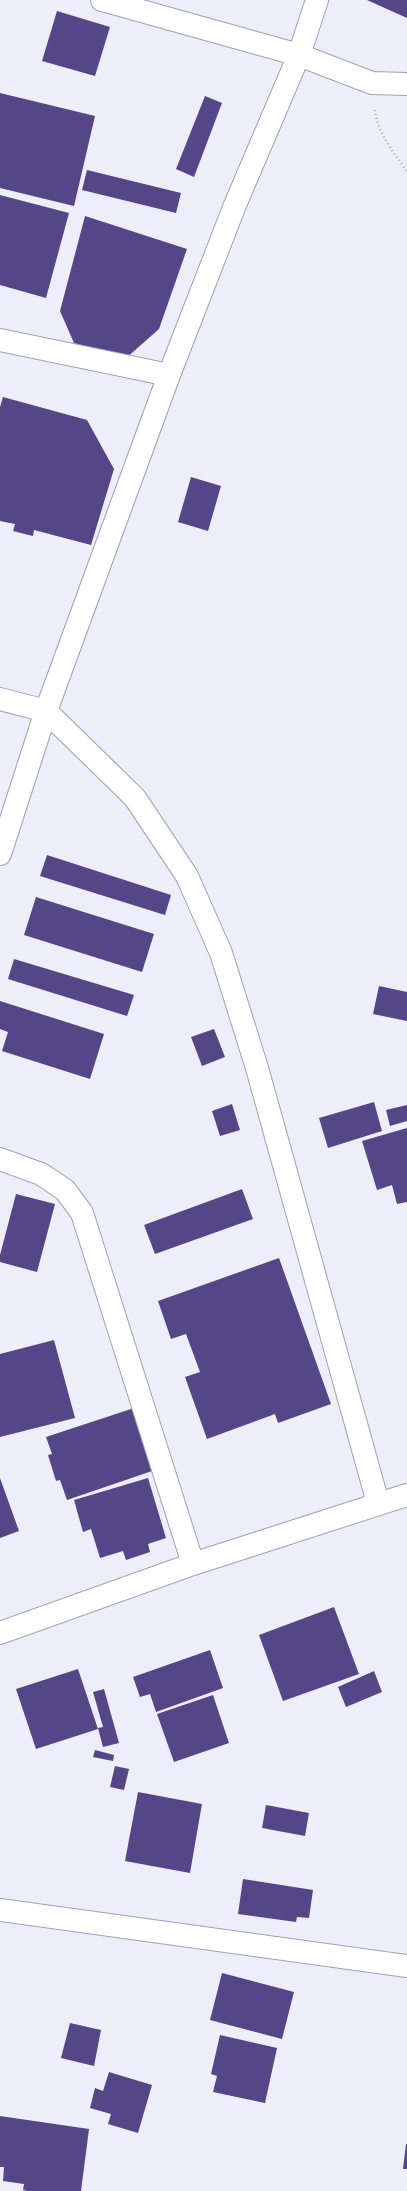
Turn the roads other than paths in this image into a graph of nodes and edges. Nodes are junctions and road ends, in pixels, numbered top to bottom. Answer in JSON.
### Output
{"nodes":[{"id":1,"x":102,"y":0,"type":"edge"},
{"id":2,"x":317,"y":0,"type":"edge"},
{"id":3,"x":299,"y":55,"type":"junction"},
{"id":4,"x":407,"y":84,"type":"edge"},
{"id":5,"x":0,"y":340,"type":"edge"},
{"id":6,"x":169,"y":375,"type":"junction"},
{"id":7,"x":0,"y":698,"type":"edge"},
{"id":8,"x":46,"y":711,"type":"junction"},
{"id":9,"x":0,"y":854,"type":"edge"},
{"id":10,"x":0,"y":1159,"type":"edge"},
{"id":11,"x":407,"y":1495,"type":"edge"},
{"id":12,"x":378,"y":1503,"type":"junction"},
{"id":13,"x":193,"y":1564,"type":"junction"},
{"id":14,"x":0,"y":1633,"type":"edge"},
{"id":15,"x":0,"y":1910,"type":"edge"},
{"id":16,"x":407,"y":1966,"type":"edge"}],
"edges":[{"from":1,"to":3,"type":"street"},
{"from":2,"to":3,"type":"street"},
{"from":3,"to":4,"type":"street"},
{"from":3,"to":6,"type":"street"},
{"from":5,"to":6,"type":"street"},
{"from":6,"to":8,"type":"street"},
{"from":7,"to":8,"type":"street"},
{"from":8,"to":9,"type":"street"},
{"from":8,"to":12,"type":"street"},
{"from":10,"to":13,"type":"street"},
{"from":11,"to":12,"type":"street"},
{"from":12,"to":13,"type":"street"},
{"from":13,"to":14,"type":"street"},
{"from":15,"to":16,"type":"street"}]}
